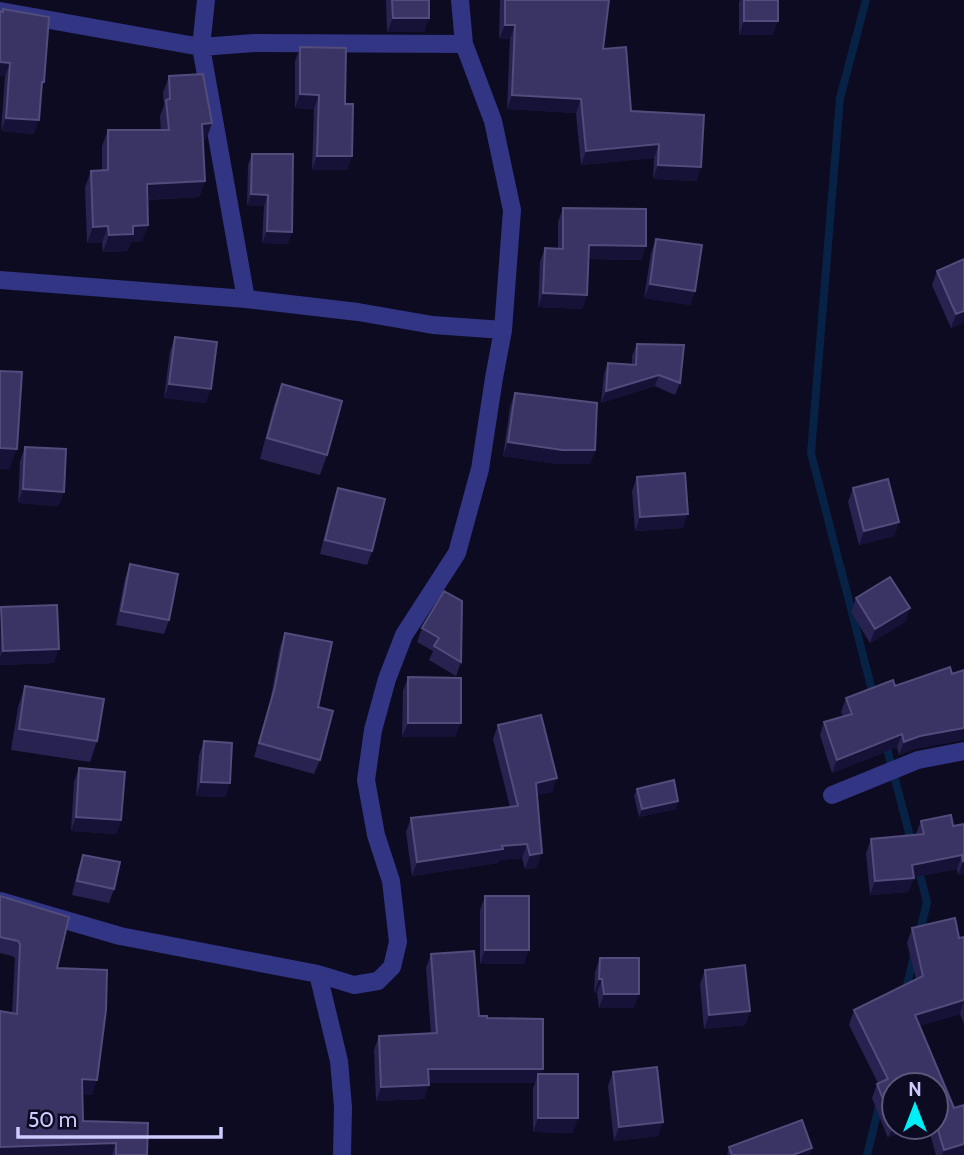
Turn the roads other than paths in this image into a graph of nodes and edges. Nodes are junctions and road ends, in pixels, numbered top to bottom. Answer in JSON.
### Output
{"nodes":[{"id":1,"x":206,"y":0,"type":"edge"},
{"id":2,"x":460,"y":0,"type":"edge"},
{"id":3,"x":0,"y":11,"type":"edge"},
{"id":4,"x":464,"y":44,"type":"junction"},
{"id":5,"x":201,"y":47,"type":"junction"},
{"id":6,"x":0,"y":280,"type":"edge"},
{"id":7,"x":246,"y":299,"type":"junction"},
{"id":8,"x":503,"y":330,"type":"junction"},
{"id":9,"x":964,"y":751,"type":"edge"},
{"id":10,"x":832,"y":795,"type":"dead end"},
{"id":11,"x":0,"y":901,"type":"edge"},
{"id":12,"x":318,"y":974,"type":"junction"},
{"id":13,"x":342,"y":1155,"type":"edge"}],
"edges":[{"from":1,"to":5,"type":"street"},
{"from":2,"to":4,"type":"street"},
{"from":3,"to":5,"type":"street"},
{"from":4,"to":5,"type":"street"},
{"from":4,"to":8,"type":"street"},
{"from":5,"to":7,"type":"street"},
{"from":6,"to":7,"type":"street"},
{"from":7,"to":8,"type":"street"},
{"from":8,"to":12,"type":"street"},
{"from":9,"to":10,"type":"street"},
{"from":11,"to":12,"type":"street"},
{"from":12,"to":13,"type":"street"}]}
